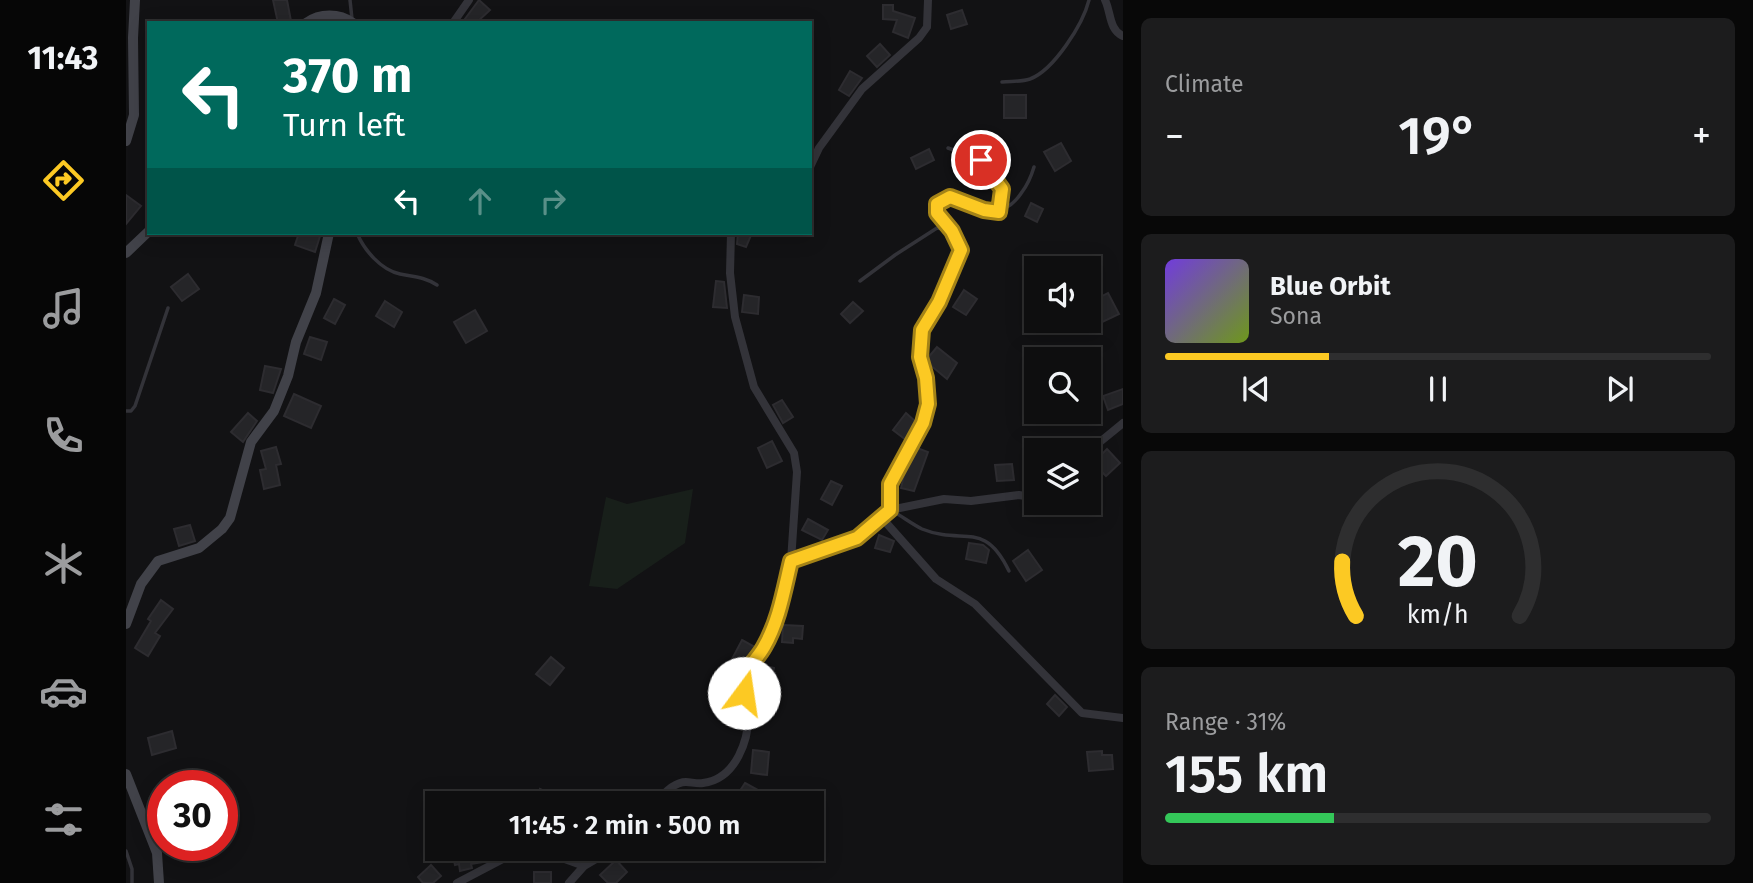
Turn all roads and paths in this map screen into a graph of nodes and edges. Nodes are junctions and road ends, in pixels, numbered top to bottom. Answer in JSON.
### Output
{"nodes":[{"id":1,"x":135,"y":0,"type":"edge"},
{"id":2,"x":350,"y":0,"type":"edge"},
{"id":3,"x":469,"y":0,"type":"edge"},
{"id":4,"x":928,"y":0,"type":"edge"},
{"id":5,"x":1089,"y":0,"type":"edge"},
{"id":6,"x":1105,"y":0,"type":"edge"},
{"id":7,"x":308,"y":21,"type":"edge"},
{"id":8,"x":350,"y":21,"type":"edge"},
{"id":9,"x":353,"y":21,"type":"edge"},
{"id":10,"x":454,"y":21,"type":"edge"},
{"id":11,"x":1123,"y":36,"type":"edge"},
{"id":12,"x":1002,"y":82,"type":"dead end"},
{"id":13,"x":126,"y":141,"type":"edge"},
{"id":14,"x":948,"y":148,"type":"dead end"},
{"id":15,"x":812,"y":163,"type":"edge"},
{"id":16,"x":1034,"y":167,"type":"dead end"},
{"id":17,"x":999,"y":212,"type":"junction"},
{"id":18,"x":952,"y":231,"type":"junction"},
{"id":19,"x":147,"y":232,"type":"edge"},
{"id":20,"x":329,"y":235,"type":"edge"},
{"id":21,"x":358,"y":235,"type":"edge"},
{"id":22,"x":731,"y":235,"type":"edge"},
{"id":23,"x":961,"y":250,"type":"joint"},
{"id":24,"x":126,"y":253,"type":"edge"},
{"id":25,"x":860,"y":281,"type":"dead end"},
{"id":26,"x":437,"y":285,"type":"dead end"},
{"id":27,"x":168,"y":308,"type":"dead end"},
{"id":28,"x":126,"y":411,"type":"edge"},
{"id":29,"x":1123,"y":423,"type":"edge"},
{"id":30,"x":1101,"y":441,"type":"edge"},
{"id":31,"x":1024,"y":496,"type":"edge"},
{"id":32,"x":890,"y":510,"type":"junction"},
{"id":33,"x":881,"y":517,"type":"junction"},
{"id":34,"x":791,"y":561,"type":"junction"},
{"id":35,"x":1009,"y":571,"type":"dead end"},
{"id":36,"x":126,"y":624,"type":"edge"},
{"id":37,"x":1123,"y":718,"type":"edge"},
{"id":38,"x":126,"y":774,"type":"edge"},
{"id":39,"x":666,"y":791,"type":"edge"},
{"id":40,"x":126,"y":851,"type":"edge"},
{"id":41,"x":499,"y":861,"type":"edge"},
{"id":42,"x":570,"y":861,"type":"edge"},
{"id":43,"x":593,"y":861,"type":"edge"},
{"id":44,"x":584,"y":866,"type":"junction"},
{"id":45,"x":132,"y":883,"type":"edge"},
{"id":46,"x":159,"y":883,"type":"edge"},
{"id":47,"x":457,"y":883,"type":"edge"},
{"id":48,"x":569,"y":883,"type":"edge"}],
"edges":[{"from":1,"to":13,"type":"street"},
{"from":2,"to":9,"type":"lane"},
{"from":3,"to":10,"type":"street"},
{"from":4,"to":15,"type":"street"},
{"from":5,"to":12,"type":"lane"},
{"from":6,"to":11,"type":"street"},
{"from":7,"to":8,"type":"street"},
{"from":14,"to":17,"type":"lane"},
{"from":16,"to":17,"type":"lane"},
{"from":17,"to":18,"type":"lane"},
{"from":18,"to":23,"type":"lane"},
{"from":18,"to":25,"type":"lane"},
{"from":19,"to":24,"type":"street"},
{"from":20,"to":36,"type":"street"},
{"from":21,"to":26,"type":"lane"},
{"from":22,"to":34,"type":"street"},
{"from":23,"to":32,"type":"street"},
{"from":27,"to":28,"type":"lane"},
{"from":29,"to":30,"type":"street"},
{"from":31,"to":32,"type":"street"},
{"from":32,"to":33,"type":"street"},
{"from":32,"to":35,"type":"lane"},
{"from":33,"to":34,"type":"street"},
{"from":33,"to":37,"type":"street"},
{"from":34,"to":39,"type":"street"},
{"from":38,"to":46,"type":"street"},
{"from":40,"to":45,"type":"lane"},
{"from":41,"to":47,"type":"street"},
{"from":42,"to":44,"type":"street"},
{"from":43,"to":44,"type":"street"},
{"from":44,"to":48,"type":"street"}]}
